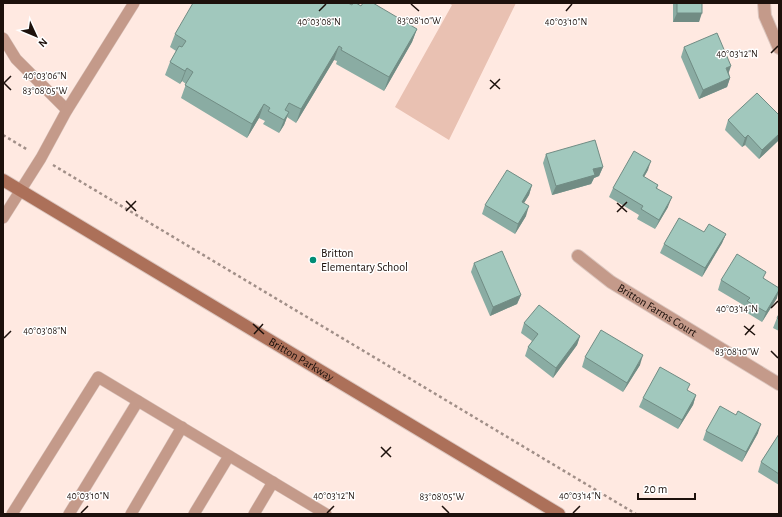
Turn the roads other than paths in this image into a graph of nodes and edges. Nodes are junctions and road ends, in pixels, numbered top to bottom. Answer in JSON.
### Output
{"nodes":[{"id":1,"x":134,"y":3,"type":"edge"},
{"id":2,"x":764,"y":3,"type":"edge"},
{"id":3,"x":3,"y":38,"type":"edge"},
{"id":4,"x":779,"y":48,"type":"edge"},
{"id":5,"x":67,"y":110,"type":"junction"},
{"id":6,"x":3,"y":180,"type":"edge"},
{"id":7,"x":20,"y":190,"type":"junction"},
{"id":8,"x":3,"y":218,"type":"edge"},
{"id":9,"x":578,"y":256,"type":"dead end"},
{"id":10,"x":779,"y":384,"type":"edge"},
{"id":11,"x":138,"y":401,"type":"junction"},
{"id":12,"x":182,"y":428,"type":"junction"},
{"id":13,"x":230,"y":456,"type":"junction"},
{"id":14,"x":273,"y":482,"type":"junction"},
{"id":15,"x":3,"y":510,"type":"edge"},
{"id":16,"x":323,"y":513,"type":"edge"},
{"id":17,"x":11,"y":514,"type":"edge"},
{"id":18,"x":68,"y":514,"type":"edge"},
{"id":19,"x":131,"y":514,"type":"edge"},
{"id":20,"x":194,"y":514,"type":"edge"},
{"id":21,"x":254,"y":514,"type":"edge"},
{"id":22,"x":559,"y":514,"type":"edge"}],
"edges":[{"from":1,"to":5,"type":"lane"},
{"from":2,"to":4,"type":"street"},
{"from":3,"to":5,"type":"lane"},
{"from":5,"to":7,"type":"lane"},
{"from":6,"to":7,"type":"main road","name":"Britton Parkway"},
{"from":7,"to":8,"type":"lane"},
{"from":7,"to":22,"type":"main road","name":"Britton Parkway"},
{"from":9,"to":10,"type":"street","name":"Britton Farms Court"},
{"from":11,"to":12,"type":"lane"},
{"from":11,"to":17,"type":"lane"},
{"from":11,"to":18,"type":"lane"},
{"from":12,"to":13,"type":"lane"},
{"from":12,"to":19,"type":"lane"},
{"from":13,"to":14,"type":"lane"},
{"from":13,"to":20,"type":"lane"},
{"from":14,"to":16,"type":"lane"},
{"from":14,"to":21,"type":"lane"},
{"from":15,"to":17,"type":"lane"}]}
